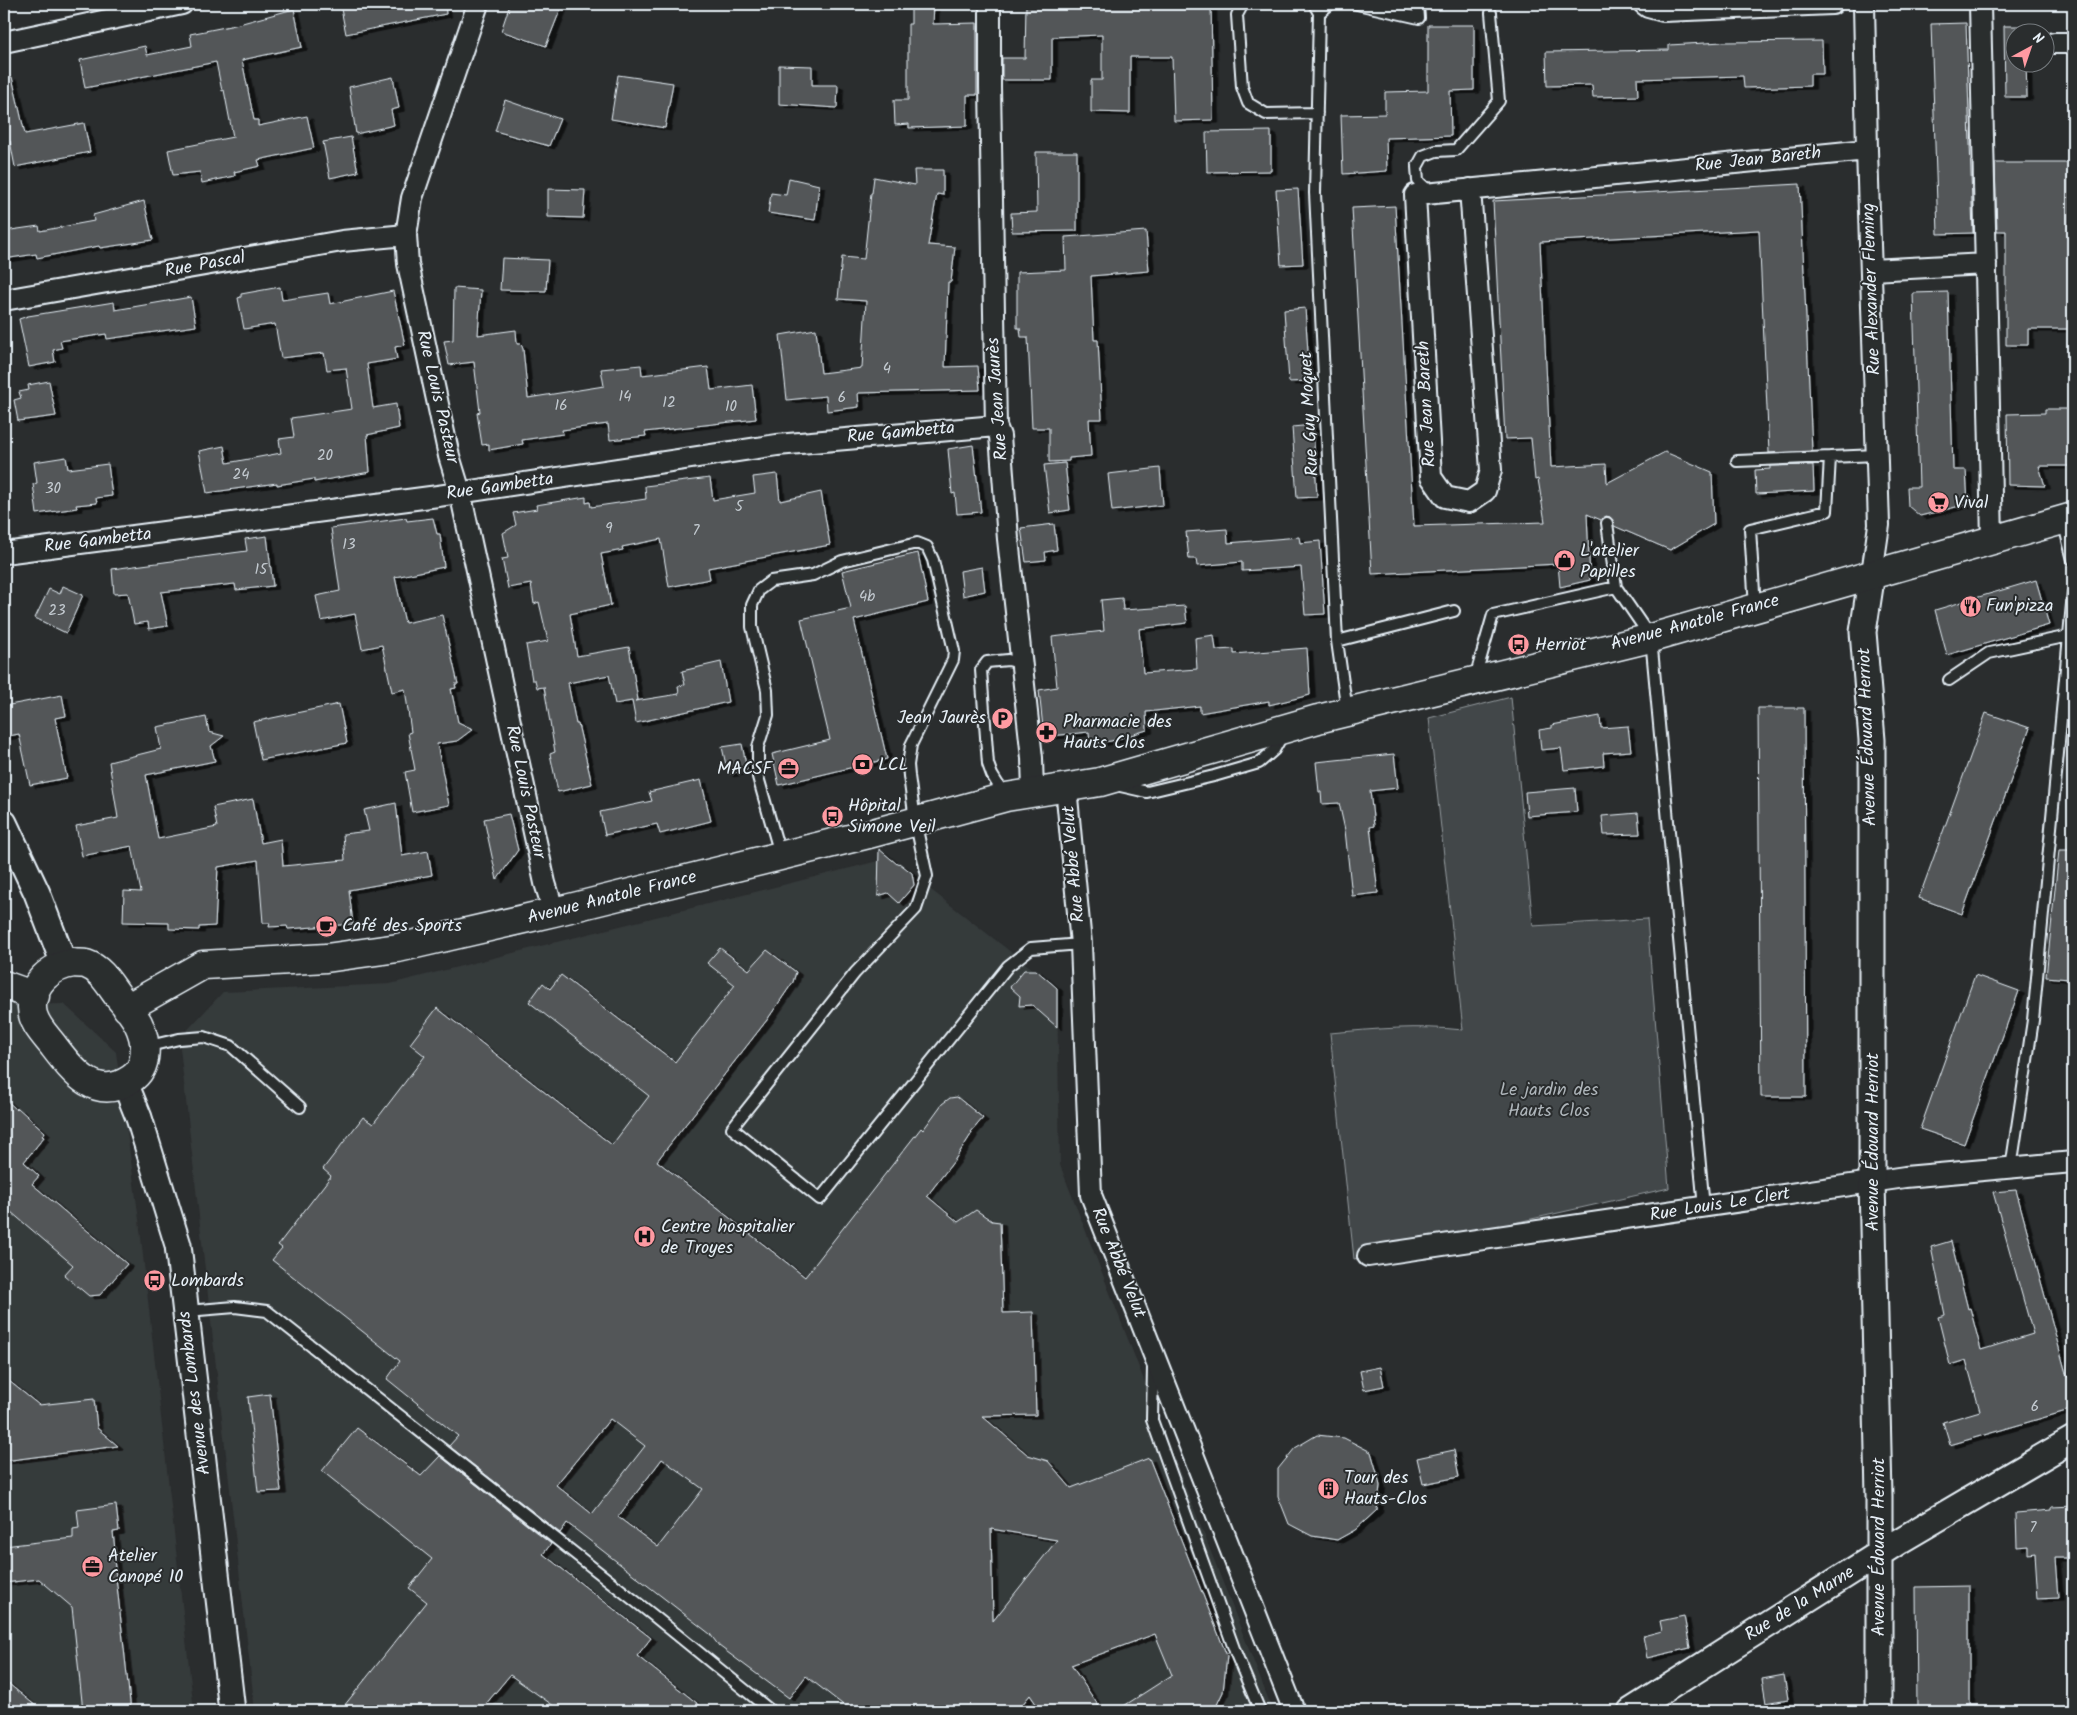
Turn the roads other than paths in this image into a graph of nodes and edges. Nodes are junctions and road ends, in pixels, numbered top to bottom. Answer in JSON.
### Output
{"nodes":[{"id":1,"x":182,"y":4,"type":"edge"},
{"id":2,"x":478,"y":4,"type":"edge"},
{"id":3,"x":990,"y":4,"type":"edge"},
{"id":4,"x":1243,"y":4,"type":"edge"},
{"id":5,"x":1314,"y":4,"type":"edge"},
{"id":6,"x":1330,"y":4,"type":"edge"},
{"id":7,"x":1357,"y":4,"type":"edge"},
{"id":8,"x":1418,"y":4,"type":"edge"},
{"id":9,"x":1644,"y":4,"type":"edge"},
{"id":10,"x":1832,"y":4,"type":"edge"},
{"id":11,"x":1864,"y":4,"type":"edge"},
{"id":12,"x":1980,"y":4,"type":"edge"},
{"id":13,"x":1319,"y":13,"type":"junction"},
{"id":14,"x":1491,"y":13,"type":"dead end"},
{"id":15,"x":4,"y":42,"type":"edge"},
{"id":16,"x":1317,"y":113,"type":"junction"},
{"id":17,"x":1867,"y":150,"type":"junction"},
{"id":18,"x":1470,"y":189,"type":"junction"},
{"id":19,"x":1431,"y":193,"type":"junction"},
{"id":20,"x":406,"y":235,"type":"junction"},
{"id":21,"x":1986,"y":264,"type":"junction"},
{"id":22,"x":1871,"y":270,"type":"junction"},
{"id":23,"x":4,"y":300,"type":"edge"},
{"id":24,"x":996,"y":426,"type":"junction"},
{"id":25,"x":1877,"y":455,"type":"junction"},
{"id":26,"x":1830,"y":457,"type":"junction"},
{"id":27,"x":1737,"y":461,"type":"dead end"},
{"id":28,"x":460,"y":492,"type":"junction"},
{"id":29,"x":2068,"y":518,"type":"edge"},
{"id":30,"x":1607,"y":523,"type":"dead end"},
{"id":31,"x":1992,"y":540,"type":"junction"},
{"id":32,"x":4,"y":553,"type":"edge"},
{"id":33,"x":2073,"y":560,"type":"edge"},
{"id":34,"x":1872,"y":573,"type":"junction"},
{"id":35,"x":1616,"y":587,"type":"junction"},
{"id":36,"x":2073,"y":593,"type":"edge"},
{"id":37,"x":1755,"y":607,"type":"junction"},
{"id":38,"x":1454,"y":610,"type":"dead end"},
{"id":39,"x":2069,"y":636,"type":"junction"},
{"id":40,"x":1651,"y":638,"type":"junction"},
{"id":41,"x":1337,"y":642,"type":"junction"},
{"id":42,"x":1020,"y":663,"type":"junction"},
{"id":43,"x":1475,"y":680,"type":"junction"},
{"id":44,"x":1948,"y":680,"type":"dead end"},
{"id":45,"x":1347,"y":712,"type":"junction"},
{"id":46,"x":1066,"y":787,"type":"junction"},
{"id":47,"x":1033,"y":792,"type":"junction"},
{"id":48,"x":1006,"y":797,"type":"junction"},
{"id":49,"x":915,"y":820,"type":"junction"},
{"id":50,"x":4,"y":823,"type":"edge"},
{"id":51,"x":780,"y":856,"type":"junction"},
{"id":52,"x":554,"y":912,"type":"junction"},
{"id":53,"x":1081,"y":944,"type":"junction"},
{"id":54,"x":64,"y":964,"type":"junction"},
{"id":55,"x":4,"y":985,"type":"edge"},
{"id":56,"x":34,"y":996,"type":"junction"},
{"id":57,"x":127,"y":1008,"type":"junction"},
{"id":58,"x":144,"y":1047,"type":"junction"},
{"id":59,"x":125,"y":1083,"type":"junction"},
{"id":60,"x":300,"y":1107,"type":"dead end"},
{"id":61,"x":2073,"y":1162,"type":"edge"},
{"id":62,"x":2011,"y":1168,"type":"junction"},
{"id":63,"x":1872,"y":1182,"type":"junction"},
{"id":64,"x":1704,"y":1208,"type":"junction"},
{"id":65,"x":1368,"y":1256,"type":"dead end"},
{"id":66,"x":186,"y":1311,"type":"junction"},
{"id":67,"x":1154,"y":1354,"type":"junction"},
{"id":68,"x":2073,"y":1439,"type":"edge"},
{"id":69,"x":1879,"y":1554,"type":"junction"},
{"id":70,"x":232,"y":1711,"type":"edge"},
{"id":71,"x":771,"y":1711,"type":"edge"},
{"id":72,"x":1260,"y":1711,"type":"edge"},
{"id":73,"x":1294,"y":1711,"type":"edge"},
{"id":74,"x":1632,"y":1711,"type":"edge"},
{"id":75,"x":1879,"y":1711,"type":"edge"}],
"edges":[{"from":1,"to":15,"type":"street"},
{"from":2,"to":20,"type":"street","name":"Rue Louis Pasteur"},
{"from":3,"to":24,"type":"street","name":"Rue Jean Jaurès"},
{"from":4,"to":16,"type":"lane"},
{"from":5,"to":13,"type":"lane"},
{"from":6,"to":13,"type":"lane"},
{"from":7,"to":8,"type":"lane"},
{"from":9,"to":10,"type":"street"},
{"from":11,"to":17,"type":"street","name":"Rue Alexander Fleming"},
{"from":12,"to":21,"type":"street"},
{"from":13,"to":16,"type":"lane","name":"Rue Guy Moquet"},
{"from":14,"to":19,"type":"lane"},
{"from":16,"to":41,"type":"lane","name":"Rue Guy Moquet"},
{"from":17,"to":18,"type":"street","name":"Rue Jean Bareth"},
{"from":17,"to":22,"type":"street","name":"Rue Alexander Fleming"},
{"from":18,"to":19,"type":"street","name":"Rue Jean Bareth"},
{"from":18,"to":19,"type":"street","name":"Rue Jean Bareth"},
{"from":20,"to":23,"type":"street","name":"Rue Pascal"},
{"from":20,"to":28,"type":"street","name":"Rue Louis Pasteur"},
{"from":21,"to":22,"type":"street"},
{"from":21,"to":31,"type":"street"},
{"from":22,"to":25,"type":"street","name":"Rue Alexander Fleming"},
{"from":24,"to":28,"type":"street","name":"Rue Gambetta"},
{"from":24,"to":42,"type":"street","name":"Rue Jean Jaurès"},
{"from":25,"to":26,"type":"lane"},
{"from":25,"to":34,"type":"street","name":"Rue Alexander Fleming"},
{"from":26,"to":27,"type":"lane"},
{"from":26,"to":37,"type":"lane"},
{"from":28,"to":32,"type":"street","name":"Rue Gambetta"},
{"from":28,"to":52,"type":"street","name":"Rue Louis Pasteur"},
{"from":29,"to":31,"type":"main road","name":"Avenue Anatole France"},
{"from":29,"to":33,"type":"lane"},
{"from":30,"to":35,"type":"lane"},
{"from":31,"to":34,"type":"main road","name":"Avenue Anatole France"},
{"from":34,"to":37,"type":"main road","name":"Avenue Anatole France"},
{"from":34,"to":63,"type":"street","name":"Avenue Édouard Herriot"},
{"from":35,"to":40,"type":"lane"},
{"from":35,"to":43,"type":"lane"},
{"from":36,"to":39,"type":"lane"},
{"from":37,"to":40,"type":"main road","name":"Avenue Anatole France"},
{"from":38,"to":41,"type":"lane"},
{"from":39,"to":44,"type":"lane"},
{"from":39,"to":62,"type":"lane"},
{"from":40,"to":43,"type":"main road","name":"Avenue Anatole France"},
{"from":40,"to":64,"type":"lane"},
{"from":41,"to":45,"type":"lane","name":"Rue Guy Moquet"},
{"from":42,"to":47,"type":"street","name":"Rue Jean Jaurès"},
{"from":42,"to":48,"type":"lane"},
{"from":43,"to":45,"type":"main road","name":"Avenue Anatole France"},
{"from":45,"to":46,"type":"main road","name":"Avenue Anatole France"},
{"from":46,"to":47,"type":"main road","name":"Avenue Anatole France"},
{"from":46,"to":53,"type":"street","name":"Rue Abbé Velut"},
{"from":47,"to":48,"type":"main road","name":"Avenue Anatole France"},
{"from":48,"to":49,"type":"main road","name":"Avenue Anatole France"},
{"from":49,"to":51,"type":"main road","name":"Avenue Anatole France"},
{"from":49,"to":51,"type":"lane"},
{"from":49,"to":53,"type":"lane"},
{"from":50,"to":54,"type":"street"},
{"from":51,"to":52,"type":"main road","name":"Avenue Anatole France"},
{"from":52,"to":57,"type":"main road","name":"Avenue Anatole France"},
{"from":53,"to":67,"type":"street","name":"Rue Abbé Velut"},
{"from":54,"to":56,"type":"main road"},
{"from":54,"to":57,"type":"main road"},
{"from":55,"to":56,"type":"main road"},
{"from":56,"to":59,"type":"main road"},
{"from":57,"to":58,"type":"main road"},
{"from":58,"to":59,"type":"main road"},
{"from":58,"to":60,"type":"lane"},
{"from":59,"to":66,"type":"street","name":"Avenue des Lombards"},
{"from":61,"to":62,"type":"street","name":"Rue Louis Le Clert"},
{"from":62,"to":63,"type":"street","name":"Rue Louis Le Clert"},
{"from":63,"to":64,"type":"street","name":"Rue Louis Le Clert"},
{"from":63,"to":69,"type":"street","name":"Avenue Édouard Herriot"},
{"from":64,"to":65,"type":"street","name":"Rue Louis Le Clert"},
{"from":66,"to":70,"type":"street","name":"Avenue des Lombards"},
{"from":66,"to":71,"type":"lane"},
{"from":67,"to":72,"type":"lane"},
{"from":67,"to":73,"type":"street","name":"Rue Abbé Velut"},
{"from":68,"to":69,"type":"street","name":"Rue de la Marne"},
{"from":69,"to":74,"type":"street","name":"Rue de la Marne"},
{"from":69,"to":75,"type":"street","name":"Avenue Édouard Herriot"}]}
